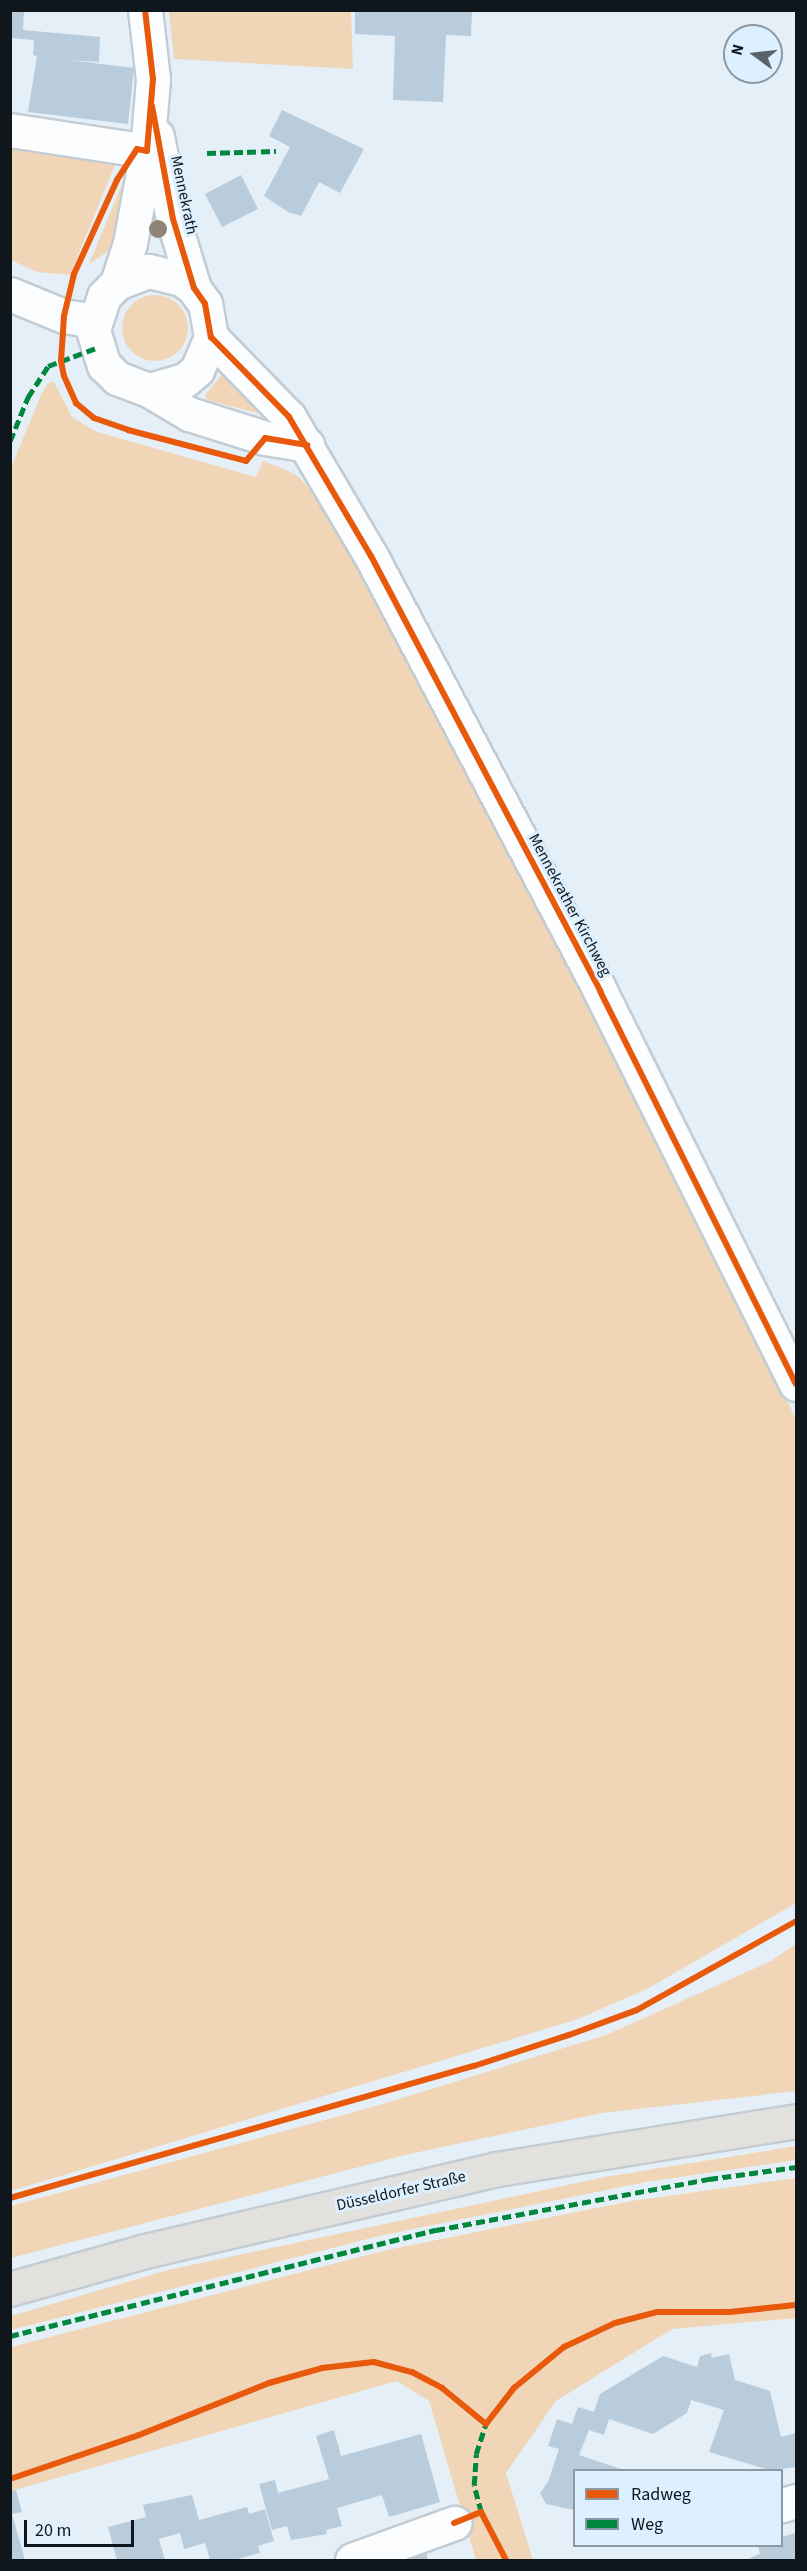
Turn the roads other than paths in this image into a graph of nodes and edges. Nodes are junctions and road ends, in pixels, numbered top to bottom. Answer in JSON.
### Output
{"nodes":[{"id":1,"x":145,"y":10,"type":"edge"},
{"id":2,"x":152,"y":106,"type":"junction"},
{"id":3,"x":10,"y":130,"type":"edge"},
{"id":4,"x":147,"y":151,"type":"junction"},
{"id":5,"x":117,"y":283,"type":"junction"},
{"id":6,"x":194,"y":288,"type":"junction"},
{"id":7,"x":10,"y":294,"type":"edge"},
{"id":8,"x":94,"y":321,"type":"junction"},
{"id":9,"x":211,"y":337,"type":"junction"},
{"id":10,"x":149,"y":390,"type":"junction"},
{"id":11,"x":307,"y":445,"type":"junction"},
{"id":12,"x":796,"y":1384,"type":"edge"},
{"id":13,"x":796,"y":2121,"type":"edge"},
{"id":14,"x":10,"y":2289,"type":"edge"},
{"id":15,"x":454,"y":2523,"type":"dead end"},
{"id":16,"x":352,"y":2560,"type":"edge"}],
"edges":[{"from":1,"to":2,"type":"street","name":"Mennekrath"},
{"from":2,"to":4,"type":"street","name":"Mennekrath"},
{"from":2,"to":6,"type":"street","name":"Mennekrath"},
{"from":3,"to":4,"type":"street","name":"Mennekrath"},
{"from":4,"to":5,"type":"street","name":"Mennekrath"},
{"from":5,"to":6,"type":"street"},
{"from":5,"to":8,"type":"street"},
{"from":6,"to":9,"type":"street"},
{"from":7,"to":8,"type":"street"},
{"from":8,"to":10,"type":"street"},
{"from":9,"to":10,"type":"street"},
{"from":9,"to":11,"type":"street","name":"Mennekrather Kirchweg"},
{"from":10,"to":11,"type":"street"},
{"from":11,"to":12,"type":"street","name":"Mennekrather Kirchweg"},
{"from":13,"to":14,"type":"main road","name":"Düsseldorfer Straße"},
{"from":15,"to":16,"type":"street"}]}
